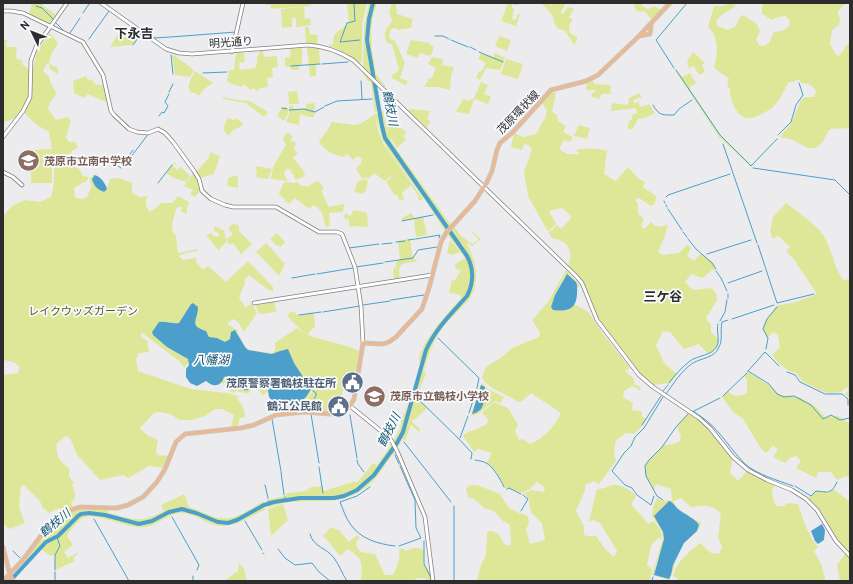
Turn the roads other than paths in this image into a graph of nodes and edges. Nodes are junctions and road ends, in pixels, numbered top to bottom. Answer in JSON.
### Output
{"nodes":[{"id":1,"x":67,"y":3,"type":"edge"},
{"id":2,"x":101,"y":3,"type":"edge"},
{"id":3,"x":244,"y":3,"type":"edge"},
{"id":4,"x":670,"y":3,"type":"edge"},
{"id":5,"x":3,"y":12,"type":"edge"},
{"id":6,"x":651,"y":24,"type":"junction"},
{"id":7,"x":51,"y":26,"type":"junction"},
{"id":8,"x":638,"y":37,"type":"junction"},
{"id":9,"x":232,"y":52,"type":"junction"},
{"id":10,"x":3,"y":137,"type":"edge"},
{"id":11,"x":3,"y":172,"type":"edge"},
{"id":12,"x":22,"y":185,"type":"dead end"},
{"id":13,"x":484,"y":186,"type":"junction"},
{"id":14,"x":432,"y":275,"type":"junction"},
{"id":15,"x":358,"y":287,"type":"junction"},
{"id":16,"x":254,"y":303,"type":"dead end"},
{"id":17,"x":363,"y":343,"type":"junction"},
{"id":18,"x":350,"y":406,"type":"junction"},
{"id":19,"x":3,"y":547,"type":"edge"},
{"id":20,"x":850,"y":556,"type":"edge"},
{"id":21,"x":11,"y":577,"type":"edge"},
{"id":22,"x":4,"y":581,"type":"edge"},
{"id":23,"x":433,"y":581,"type":"edge"}],
"edges":[{"from":1,"to":7,"type":"street"},
{"from":2,"to":9,"type":"street","name":"明光通り"},
{"from":3,"to":9,"type":"street"},
{"from":4,"to":6,"type":"main road","name":"茂原環状線"},
{"from":5,"to":7,"type":"street"},
{"from":6,"to":8,"type":"main road","name":"茂原環状線"},
{"from":6,"to":8,"type":"main road"},
{"from":7,"to":10,"type":"street"},
{"from":7,"to":15,"type":"street"},
{"from":8,"to":13,"type":"main road","name":"茂原環状線"},
{"from":9,"to":13,"type":"street","name":"明光通り"},
{"from":11,"to":12,"type":"street"},
{"from":13,"to":14,"type":"main road","name":"茂原環状線"},
{"from":13,"to":20,"type":"street","name":"明光通り"},
{"from":14,"to":15,"type":"street"},
{"from":14,"to":17,"type":"main road","name":"茂原環状線"},
{"from":15,"to":16,"type":"street"},
{"from":15,"to":17,"type":"street"},
{"from":17,"to":18,"type":"main road"},
{"from":18,"to":21,"type":"main road"},
{"from":18,"to":23,"type":"street"},
{"from":19,"to":21,"type":"main road"},
{"from":21,"to":22,"type":"main road"}]}
